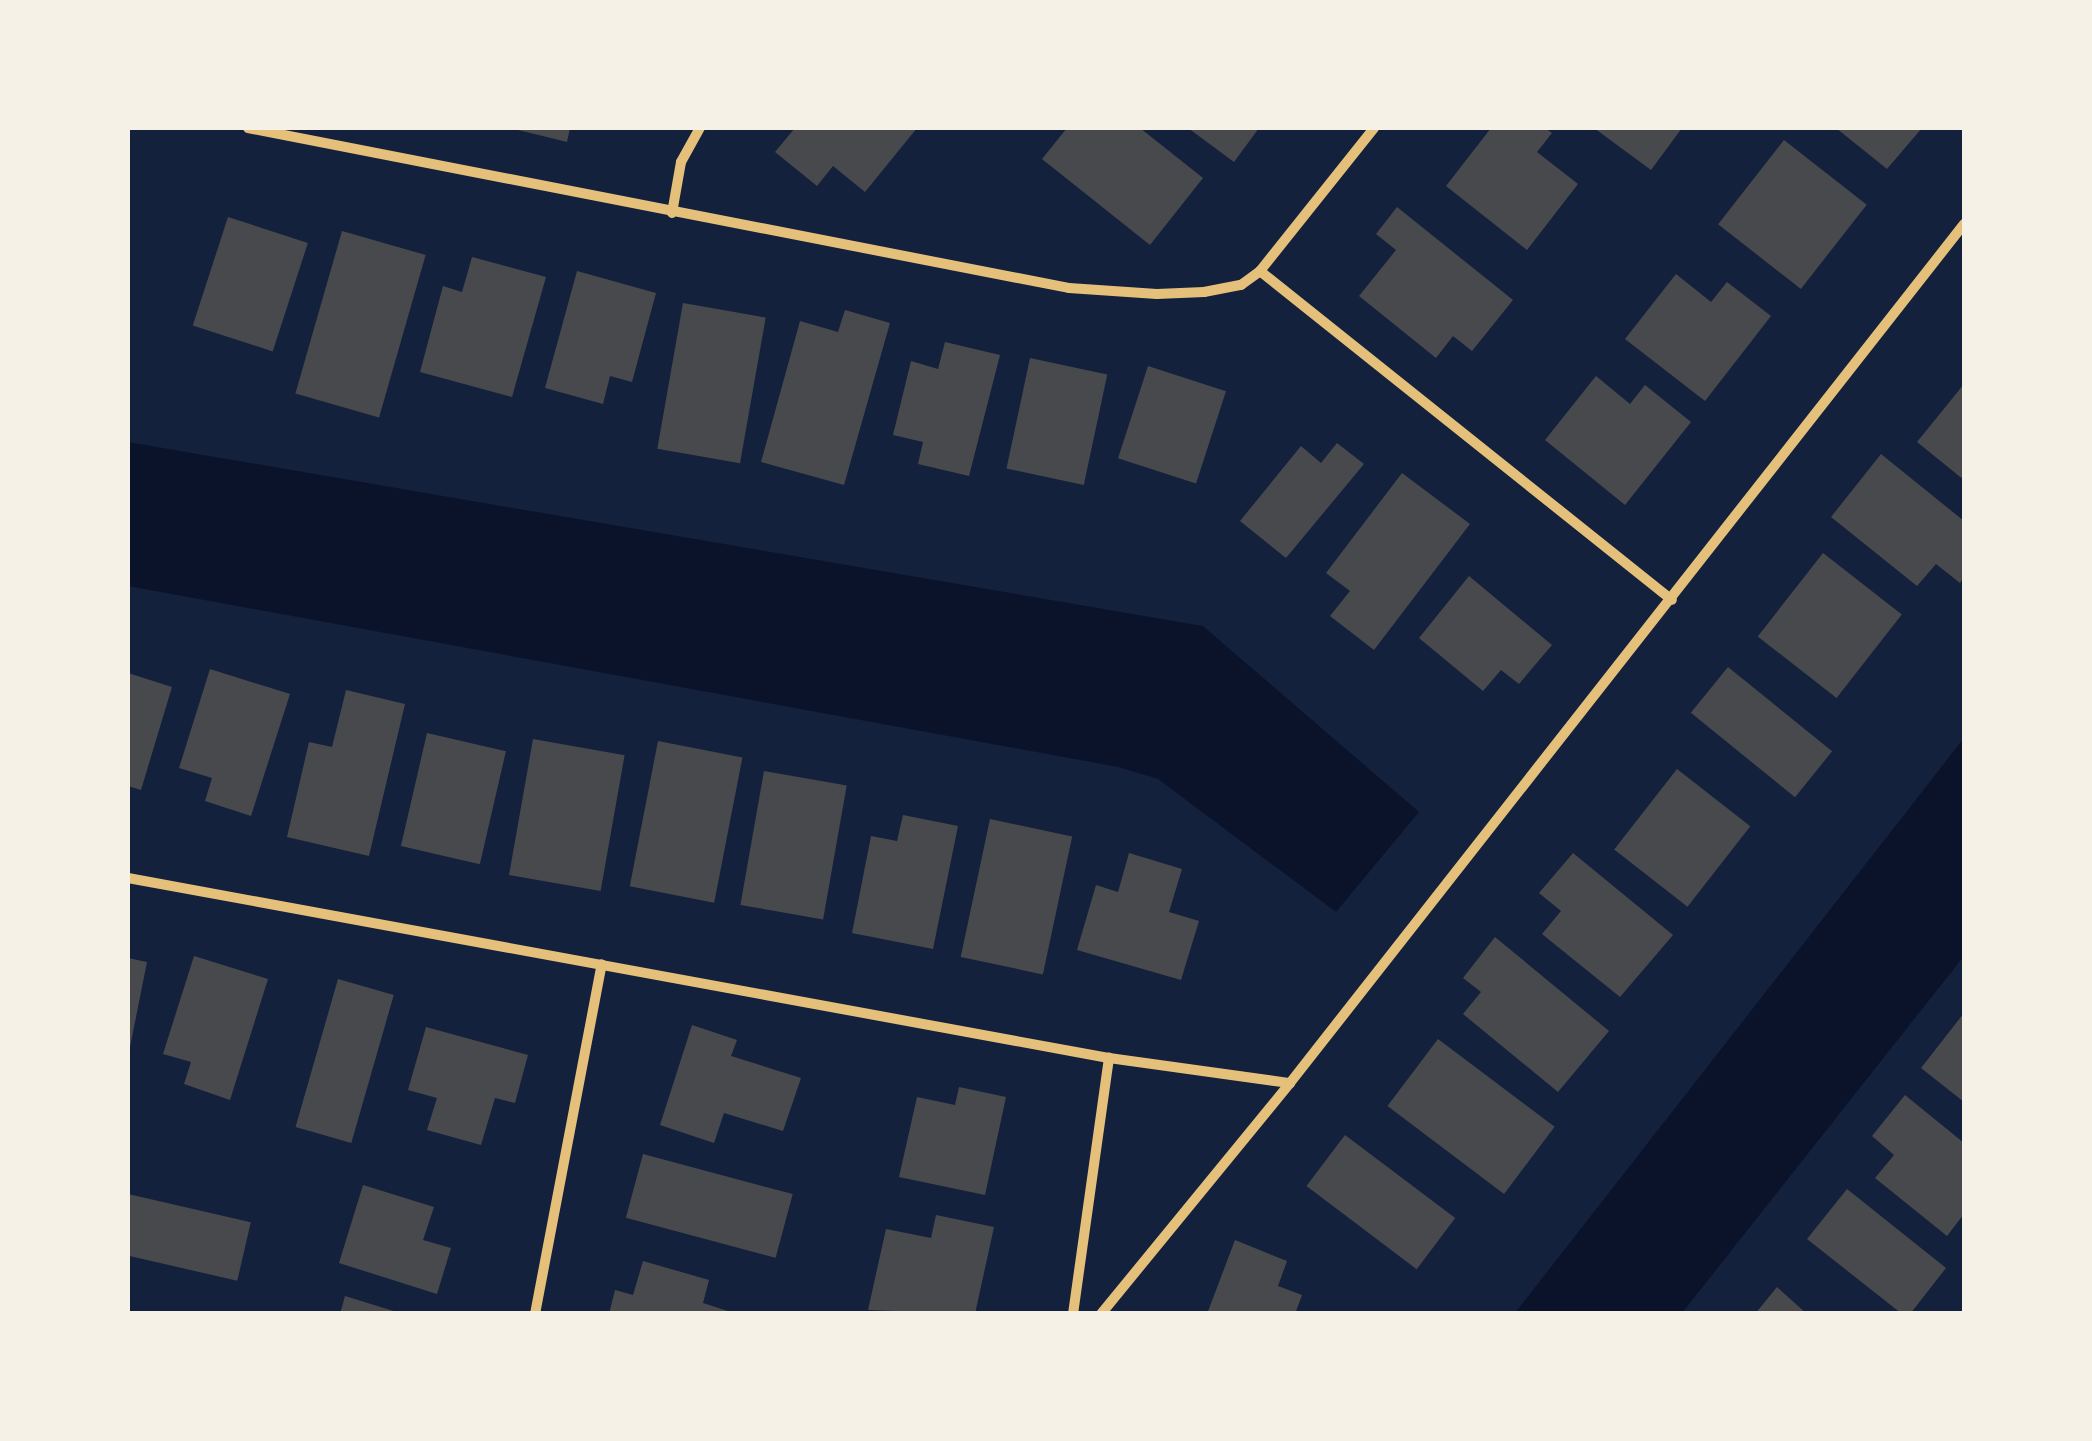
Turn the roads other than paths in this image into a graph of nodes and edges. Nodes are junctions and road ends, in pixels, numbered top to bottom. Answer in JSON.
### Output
{"nodes":[{"id":1,"x":248,"y":128,"type":"edge"},
{"id":2,"x":700,"y":128,"type":"edge"},
{"id":3,"x":1374,"y":128,"type":"edge"},
{"id":4,"x":672,"y":213,"type":"junction"},
{"id":5,"x":1964,"y":224,"type":"edge"},
{"id":6,"x":1260,"y":271,"type":"junction"},
{"id":7,"x":1672,"y":600,"type":"junction"},
{"id":8,"x":128,"y":878,"type":"edge"},
{"id":9,"x":602,"y":964,"type":"junction"},
{"id":10,"x":1109,"y":1058,"type":"junction"},
{"id":11,"x":1290,"y":1082,"type":"junction"},
{"id":12,"x":535,"y":1314,"type":"edge"},
{"id":13,"x":1073,"y":1314,"type":"edge"},
{"id":14,"x":1100,"y":1314,"type":"edge"}],
"edges":[{"from":1,"to":4,"type":"street"},
{"from":2,"to":4,"type":"street"},
{"from":3,"to":6,"type":"street"},
{"from":4,"to":6,"type":"street"},
{"from":5,"to":7,"type":"street"},
{"from":6,"to":7,"type":"street"},
{"from":7,"to":11,"type":"street"},
{"from":8,"to":9,"type":"street"},
{"from":9,"to":10,"type":"street"},
{"from":9,"to":12,"type":"street"},
{"from":10,"to":11,"type":"street"},
{"from":10,"to":13,"type":"street"},
{"from":11,"to":14,"type":"street"}]}
